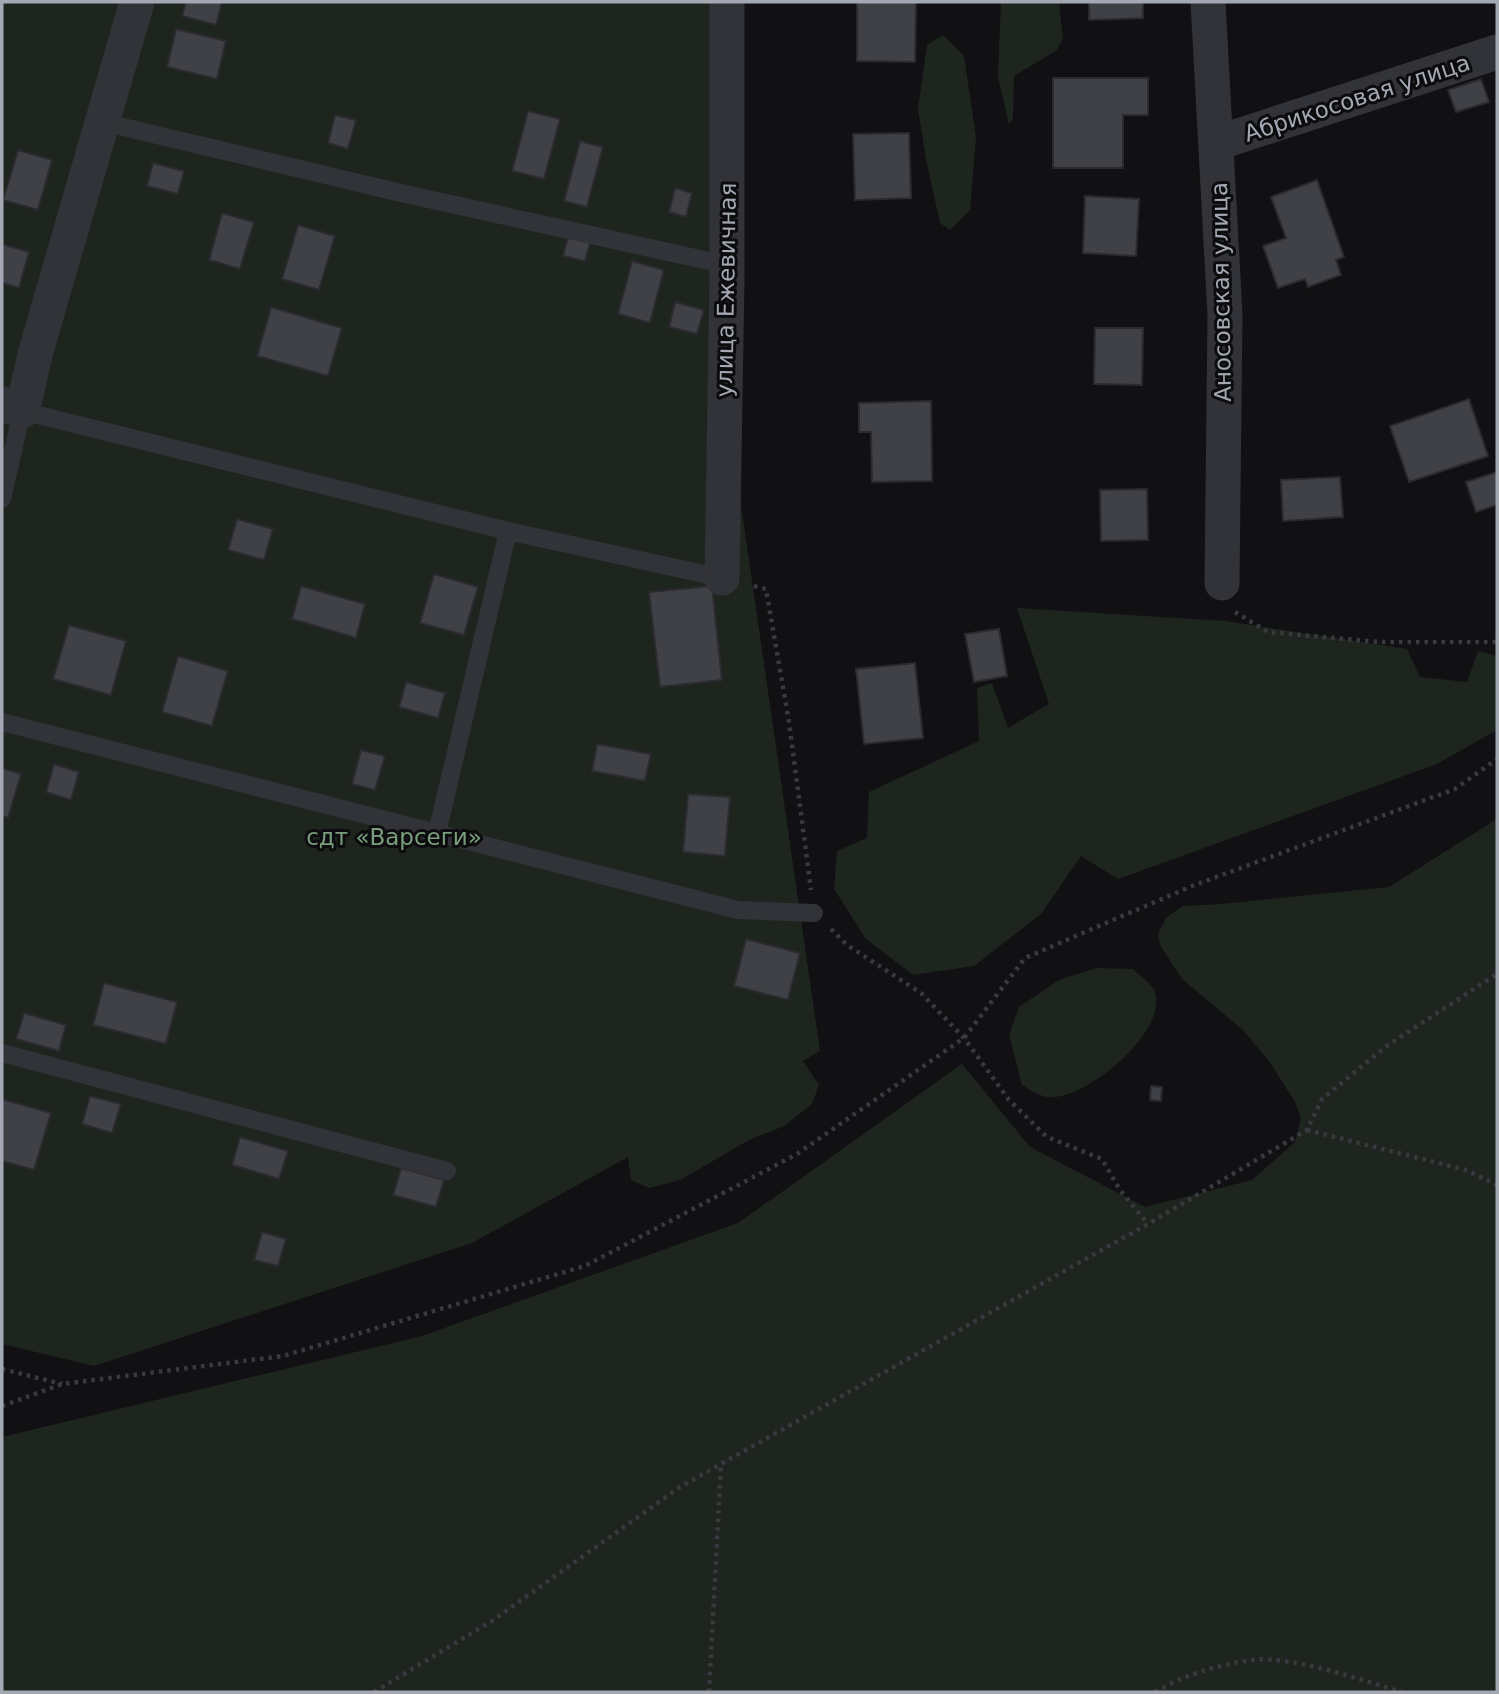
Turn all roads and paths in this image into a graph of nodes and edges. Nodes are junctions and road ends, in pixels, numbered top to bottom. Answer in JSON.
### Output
{"nodes":[{"id":1,"x":137,"y":2,"type":"edge"},
{"id":2,"x":727,"y":2,"type":"edge"},
{"id":3,"x":1208,"y":2,"type":"edge"},
{"id":4,"x":1497,"y":52,"type":"edge"},
{"id":5,"x":102,"y":122,"type":"junction"},
{"id":6,"x":1217,"y":143,"type":"junction"},
{"id":7,"x":727,"y":265,"type":"junction"},
{"id":8,"x":12,"y":408,"type":"edge"},
{"id":9,"x":2,"y":499,"type":"edge"},
{"id":10,"x":508,"y":531,"type":"junction"},
{"id":11,"x":722,"y":578,"type":"junction"},
{"id":12,"x":1222,"y":583,"type":"joint"},
{"id":13,"x":1497,"y":642,"type":"edge"},
{"id":14,"x":2,"y":722,"type":"edge"},
{"id":15,"x":1497,"y":759,"type":"edge"},
{"id":16,"x":437,"y":833,"type":"junction"},
{"id":17,"x":814,"y":913,"type":"junction"},
{"id":18,"x":1497,"y":974,"type":"edge"},
{"id":19,"x":964,"y":1038,"type":"junction"},
{"id":20,"x":2,"y":1053,"type":"edge"},
{"id":21,"x":1307,"y":1130,"type":"junction"},
{"id":22,"x":447,"y":1171,"type":"dead end"},
{"id":23,"x":1497,"y":1185,"type":"edge"},
{"id":24,"x":1149,"y":1224,"type":"junction"},
{"id":25,"x":2,"y":1369,"type":"edge"},
{"id":26,"x":62,"y":1384,"type":"junction"},
{"id":27,"x":2,"y":1406,"type":"edge"},
{"id":28,"x":721,"y":1464,"type":"junction"},
{"id":29,"x":374,"y":1692,"type":"edge"},
{"id":30,"x":709,"y":1692,"type":"edge"},
{"id":31,"x":1155,"y":1692,"type":"edge"},
{"id":32,"x":1402,"y":1692,"type":"edge"}],
"edges":[{"from":1,"to":5,"type":"street"},
{"from":2,"to":7,"type":"street","name":"улица Ежевичная"},
{"from":3,"to":6,"type":"street","name":"Аносовская улица"},
{"from":4,"to":6,"type":"street","name":"Абрикосовая улица"},
{"from":5,"to":7,"type":"lane"},
{"from":5,"to":8,"type":"street"},
{"from":6,"to":12,"type":"street","name":"Аносовская улица"},
{"from":7,"to":11,"type":"street","name":"улица Ежевичная"},
{"from":8,"to":9,"type":"lane"},
{"from":8,"to":10,"type":"lane"},
{"from":10,"to":11,"type":"lane"},
{"from":10,"to":16,"type":"lane"},
{"from":11,"to":17,"type":"path"},
{"from":12,"to":13,"type":"path"},
{"from":14,"to":16,"type":"lane"},
{"from":15,"to":19,"type":"path"},
{"from":16,"to":17,"type":"lane"},
{"from":17,"to":19,"type":"path"},
{"from":18,"to":21,"type":"path"},
{"from":19,"to":24,"type":"path"},
{"from":19,"to":26,"type":"path"},
{"from":20,"to":22,"type":"lane"},
{"from":21,"to":23,"type":"path"},
{"from":21,"to":24,"type":"path"},
{"from":24,"to":28,"type":"path"},
{"from":25,"to":26,"type":"path"},
{"from":26,"to":27,"type":"path"},
{"from":28,"to":29,"type":"path"},
{"from":28,"to":30,"type":"path"},
{"from":31,"to":32,"type":"path"}]}
